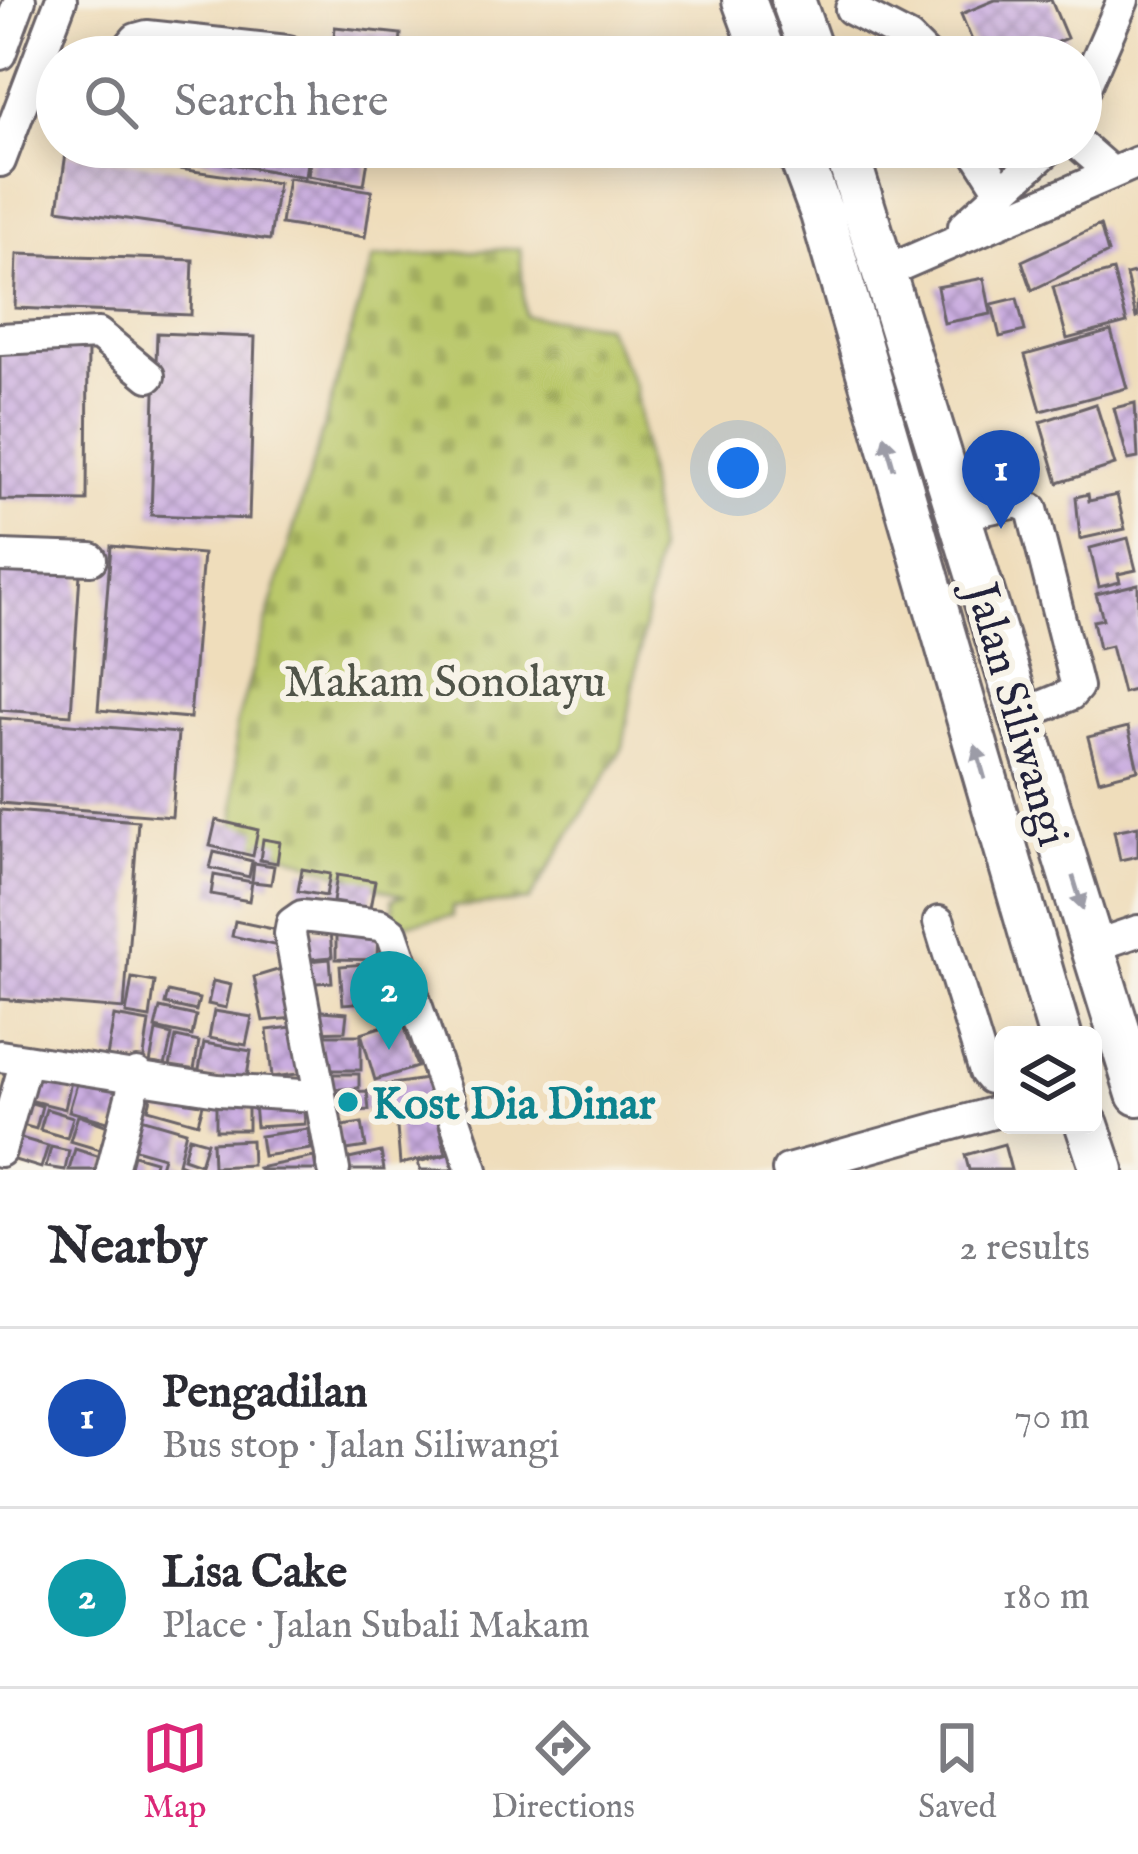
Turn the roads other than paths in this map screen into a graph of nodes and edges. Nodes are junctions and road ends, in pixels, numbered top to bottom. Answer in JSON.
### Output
{"nodes":[{"id":1,"x":20,"y":0,"type":"edge"},
{"id":2,"x":61,"y":0,"type":"edge"},
{"id":3,"x":744,"y":0,"type":"edge"},
{"id":4,"x":794,"y":0,"type":"edge"},
{"id":5,"x":1123,"y":0,"type":"edge"},
{"id":6,"x":853,"y":4,"type":"edge"},
{"id":7,"x":54,"y":36,"type":"edge"},
{"id":8,"x":757,"y":36,"type":"edge"},
{"id":9,"x":806,"y":36,"type":"edge"},
{"id":10,"x":828,"y":36,"type":"edge"},
{"id":11,"x":904,"y":36,"type":"edge"},
{"id":12,"x":1102,"y":48,"type":"edge"},
{"id":13,"x":0,"y":54,"type":"edge"},
{"id":14,"x":36,"y":95,"type":"edge"},
{"id":15,"x":0,"y":161,"type":"edge"},
{"id":16,"x":1125,"y":167,"type":"edge"},
{"id":17,"x":805,"y":168,"type":"edge"},
{"id":18,"x":852,"y":168,"type":"edge"},
{"id":19,"x":986,"y":168,"type":"edge"},
{"id":20,"x":1030,"y":168,"type":"edge"},
{"id":21,"x":1003,"y":194,"type":"junction"},
{"id":22,"x":941,"y":245,"type":"junction"},
{"id":23,"x":887,"y":272,"type":"junction"},
{"id":24,"x":0,"y":338,"type":"edge"},
{"id":25,"x":149,"y":376,"type":"dead end"},
{"id":26,"x":962,"y":514,"type":"junction"},
{"id":27,"x":0,"y":556,"type":"edge"},
{"id":28,"x":91,"y":559,"type":"dead end"},
{"id":29,"x":1024,"y":715,"type":"junction"},
{"id":30,"x":939,"y":922,"type":"dead end"},
{"id":31,"x":1138,"y":931,"type":"edge"},
{"id":32,"x":1094,"y":946,"type":"junction"},
{"id":33,"x":1057,"y":1026,"type":"edge"},
{"id":34,"x":1130,"y":1034,"type":"edge"},
{"id":35,"x":13,"y":1058,"type":"edge"},
{"id":36,"x":137,"y":1074,"type":"junction"},
{"id":37,"x":994,"y":1074,"type":"edge"},
{"id":38,"x":1138,"y":1094,"type":"edge"},
{"id":39,"x":317,"y":1096,"type":"junction"},
{"id":40,"x":994,"y":1113,"type":"edge"},
{"id":41,"x":1091,"y":1134,"type":"edge"},
{"id":42,"x":0,"y":1151,"type":"edge"},
{"id":43,"x":112,"y":1170,"type":"edge"},
{"id":44,"x":334,"y":1170,"type":"edge"},
{"id":45,"x":472,"y":1170,"type":"edge"},
{"id":46,"x":788,"y":1170,"type":"edge"},
{"id":47,"x":1102,"y":1170,"type":"edge"}],
"edges":[{"from":1,"to":13,"type":"street"},
{"from":2,"to":7,"type":"street"},
{"from":3,"to":8,"type":"highway"},
{"from":4,"to":9,"type":"highway"},
{"from":5,"to":12,"type":"street"},
{"from":6,"to":10,"type":"street"},
{"from":6,"to":11,"type":"street"},
{"from":14,"to":15,"type":"street"},
{"from":16,"to":22,"type":"street"},
{"from":33,"to":17,"type":"highway","name":"Jalan Siliwangi","one_way":true},
{"from":18,"to":23,"type":"highway","name":"Jalan Siliwangi"},
{"from":19,"to":21,"type":"street"},
{"from":20,"to":21,"type":"street"},
{"from":21,"to":22,"type":"street"},
{"from":22,"to":23,"type":"street"},
{"from":23,"to":26,"type":"highway","name":"Jalan Siliwangi"},
{"from":24,"to":25,"type":"street"},
{"from":26,"to":29,"type":"highway","name":"Jalan Siliwangi"},
{"from":26,"to":29,"type":"street"},
{"from":27,"to":28,"type":"street"},
{"from":29,"to":32,"type":"highway","name":"Jalan Siliwangi","one_way":true},
{"from":30,"to":37,"type":"street"},
{"from":31,"to":32,"type":"street"},
{"from":32,"to":34,"type":"highway","name":"Jalan Siliwangi"},
{"from":34,"to":38,"type":"highway","name":"Jalan Siliwangi"},
{"from":35,"to":36,"type":"street"},
{"from":35,"to":42,"type":"street"},
{"from":36,"to":39,"type":"street"},
{"from":36,"to":43,"type":"street"},
{"from":39,"to":44,"type":"street"},
{"from":39,"to":45,"type":"street"},
{"from":40,"to":46,"type":"street"},
{"from":41,"to":47,"type":"highway"}]}
